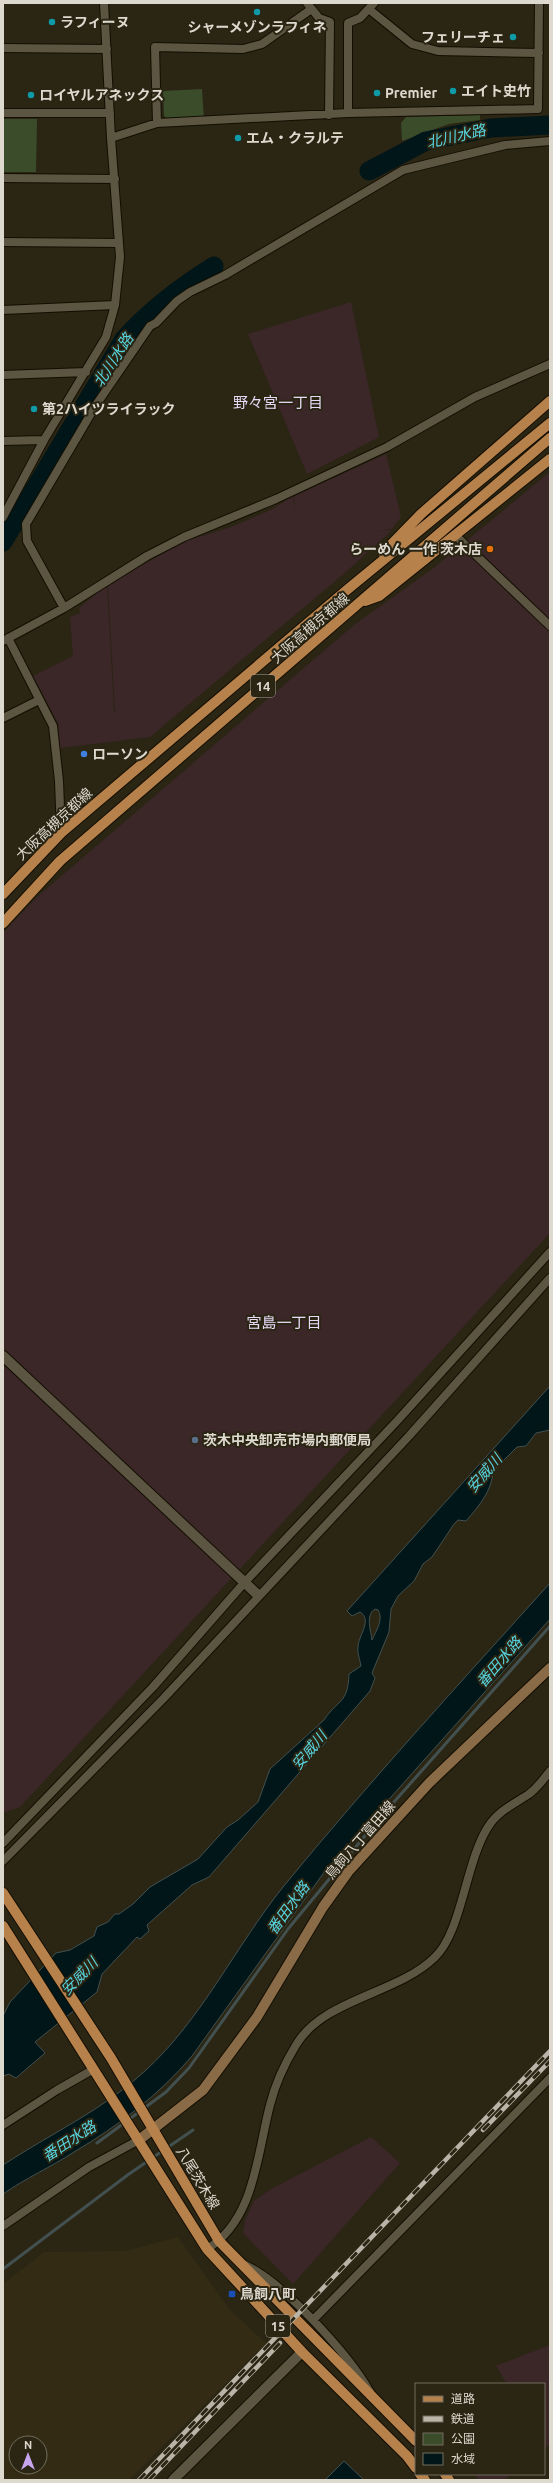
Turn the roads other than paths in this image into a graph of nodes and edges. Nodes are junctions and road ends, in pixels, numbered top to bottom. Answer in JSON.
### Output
{"nodes":[{"id":1,"x":104,"y":3,"type":"edge"},
{"id":2,"x":539,"y":3,"type":"edge"},
{"id":3,"x":308,"y":6,"type":"edge"},
{"id":4,"x":372,"y":6,"type":"edge"},
{"id":5,"x":3,"y":48,"type":"edge"},
{"id":6,"x":107,"y":49,"type":"junction"},
{"id":7,"x":539,"y":53,"type":"junction"},
{"id":8,"x":3,"y":113,"type":"edge"},
{"id":9,"x":110,"y":113,"type":"junction"},
{"id":10,"x":348,"y":113,"type":"junction"},
{"id":11,"x":329,"y":115,"type":"junction"},
{"id":12,"x":157,"y":123,"type":"junction"},
{"id":13,"x":111,"y":138,"type":"junction"},
{"id":14,"x":550,"y":141,"type":"edge"},
{"id":15,"x":3,"y":178,"type":"edge"},
{"id":16,"x":115,"y":179,"type":"junction"},
{"id":17,"x":3,"y":242,"type":"edge"},
{"id":18,"x":119,"y":243,"type":"junction"},
{"id":19,"x":116,"y":305,"type":"junction"},
{"id":20,"x":3,"y":310,"type":"edge"},
{"id":21,"x":550,"y":364,"type":"edge"},
{"id":22,"x":86,"y":372,"type":"junction"},
{"id":23,"x":3,"y":375,"type":"edge"},
{"id":24,"x":550,"y":401,"type":"edge"},
{"id":25,"x":550,"y":423,"type":"edge"},
{"id":26,"x":550,"y":438,"type":"edge"},
{"id":27,"x":44,"y":440,"type":"junction"},
{"id":28,"x":3,"y":441,"type":"edge"},
{"id":29,"x":550,"y":459,"type":"edge"},
{"id":30,"x":7,"y":505,"type":"edge"},
{"id":31,"x":3,"y":517,"type":"edge"},
{"id":32,"x":455,"y":535,"type":"junction"},
{"id":33,"x":348,"y":589,"type":"junction"},
{"id":34,"x":359,"y":604,"type":"junction"},
{"id":35,"x":64,"y":608,"type":"junction"},
{"id":36,"x":550,"y":626,"type":"edge"},
{"id":37,"x":6,"y":639,"type":"edge"},
{"id":38,"x":39,"y":700,"type":"junction"},
{"id":39,"x":3,"y":718,"type":"edge"},
{"id":40,"x":61,"y":833,"type":"junction"},
{"id":41,"x":3,"y":894,"type":"edge"},
{"id":42,"x":3,"y":923,"type":"edge"},
{"id":43,"x":550,"y":1252,"type":"edge"},
{"id":44,"x":550,"y":1278,"type":"edge"},
{"id":45,"x":3,"y":1356,"type":"edge"},
{"id":46,"x":244,"y":1583,"type":"junction"},
{"id":47,"x":258,"y":1596,"type":"junction"},
{"id":48,"x":550,"y":1668,"type":"edge"},
{"id":49,"x":550,"y":1772,"type":"edge"},
{"id":50,"x":3,"y":1843,"type":"edge"},
{"id":51,"x":3,"y":1861,"type":"edge"},
{"id":52,"x":3,"y":1893,"type":"edge"},
{"id":53,"x":3,"y":1926,"type":"edge"},
{"id":54,"x":94,"y":2069,"type":"junction"},
{"id":55,"x":550,"y":2078,"type":"edge"},
{"id":56,"x":3,"y":2125,"type":"edge"},
{"id":57,"x":153,"y":2129,"type":"junction"},
{"id":58,"x":139,"y":2140,"type":"junction"},
{"id":59,"x":3,"y":2226,"type":"edge"},
{"id":60,"x":219,"y":2241,"type":"junction"},
{"id":61,"x":207,"y":2249,"type":"junction"},
{"id":62,"x":239,"y":2263,"type":"junction"},
{"id":63,"x":313,"y":2320,"type":"junction"},
{"id":64,"x":302,"y":2352,"type":"junction"},
{"id":65,"x":378,"y":2404,"type":"junction"},
{"id":66,"x":415,"y":2440,"type":"edge"},
{"id":67,"x":415,"y":2467,"type":"edge"},
{"id":68,"x":173,"y":2480,"type":"edge"}],
"edges":[{"from":1,"to":6,"type":"street"},
{"from":2,"to":7,"type":"street"},
{"from":3,"to":11,"type":"street"},
{"from":3,"to":12,"type":"street"},
{"from":4,"to":7,"type":"street"},
{"from":4,"to":10,"type":"street"},
{"from":5,"to":6,"type":"street"},
{"from":6,"to":9,"type":"street"},
{"from":7,"to":10,"type":"street"},
{"from":8,"to":9,"type":"street"},
{"from":9,"to":13,"type":"street"},
{"from":10,"to":11,"type":"street"},
{"from":11,"to":12,"type":"street"},
{"from":12,"to":13,"type":"street"},
{"from":13,"to":16,"type":"street"},
{"from":14,"to":35,"type":"street"},
{"from":15,"to":16,"type":"street"},
{"from":16,"to":18,"type":"street"},
{"from":17,"to":18,"type":"street"},
{"from":18,"to":19,"type":"street"},
{"from":19,"to":20,"type":"street"},
{"from":19,"to":22,"type":"street"},
{"from":21,"to":35,"type":"street"},
{"from":22,"to":23,"type":"street"},
{"from":22,"to":27,"type":"street"},
{"from":24,"to":33,"type":"main road"},
{"from":25,"to":33,"type":"main road","name":"大阪高槻京都線","number":"14"},
{"from":26,"to":34,"type":"main road","name":"大阪高槻京都線","number":"14"},
{"from":27,"to":28,"type":"street"},
{"from":27,"to":30,"type":"street"},
{"from":29,"to":32,"type":"main road"},
{"from":30,"to":31,"type":"street"},
{"from":32,"to":34,"type":"main road"},
{"from":32,"to":36,"type":"street"},
{"from":33,"to":40,"type":"main road","name":"大阪高槻京都線","number":"14"},
{"from":34,"to":42,"type":"main road","name":"大阪高槻京都線","number":"14"},
{"from":35,"to":37,"type":"street"},
{"from":37,"to":38,"type":"street"},
{"from":38,"to":39,"type":"street"},
{"from":38,"to":40,"type":"street"},
{"from":40,"to":41,"type":"main road","name":"大阪高槻京都線","number":"14"},
{"from":43,"to":46,"type":"street"},
{"from":44,"to":47,"type":"street"},
{"from":45,"to":46,"type":"street"},
{"from":46,"to":47,"type":"street"},
{"from":46,"to":50,"type":"street"},
{"from":47,"to":51,"type":"street"},
{"from":48,"to":57,"type":"main road","name":"鳥飼八丁富田線"},
{"from":49,"to":60,"type":"street"},
{"from":52,"to":57,"type":"main road","name":"八尾茨木線","number":"15"},
{"from":53,"to":54,"type":"main road","number":"15"},
{"from":54,"to":56,"type":"street"},
{"from":54,"to":58,"type":"main road","number":"15"},
{"from":55,"to":63,"type":"street"},
{"from":57,"to":58,"type":"main road","name":"鳥飼八丁富田線"},
{"from":57,"to":60,"type":"main road","name":"八尾茨木線","number":"15"},
{"from":58,"to":59,"type":"street"},
{"from":58,"to":61,"type":"main road","number":"15"},
{"from":60,"to":61,"type":"street"},
{"from":60,"to":62,"type":"main road","name":"八尾茨木線","number":"15"},
{"from":61,"to":64,"type":"main road","number":"15"},
{"from":62,"to":63,"type":"street"},
{"from":62,"to":65,"type":"main road","name":"八尾茨木線","number":"15"},
{"from":63,"to":65,"type":"street"},
{"from":64,"to":67,"type":"main road","number":"15"},
{"from":64,"to":68,"type":"street"},
{"from":65,"to":66,"type":"main road","name":"八尾茨木線","number":"15"}]}
